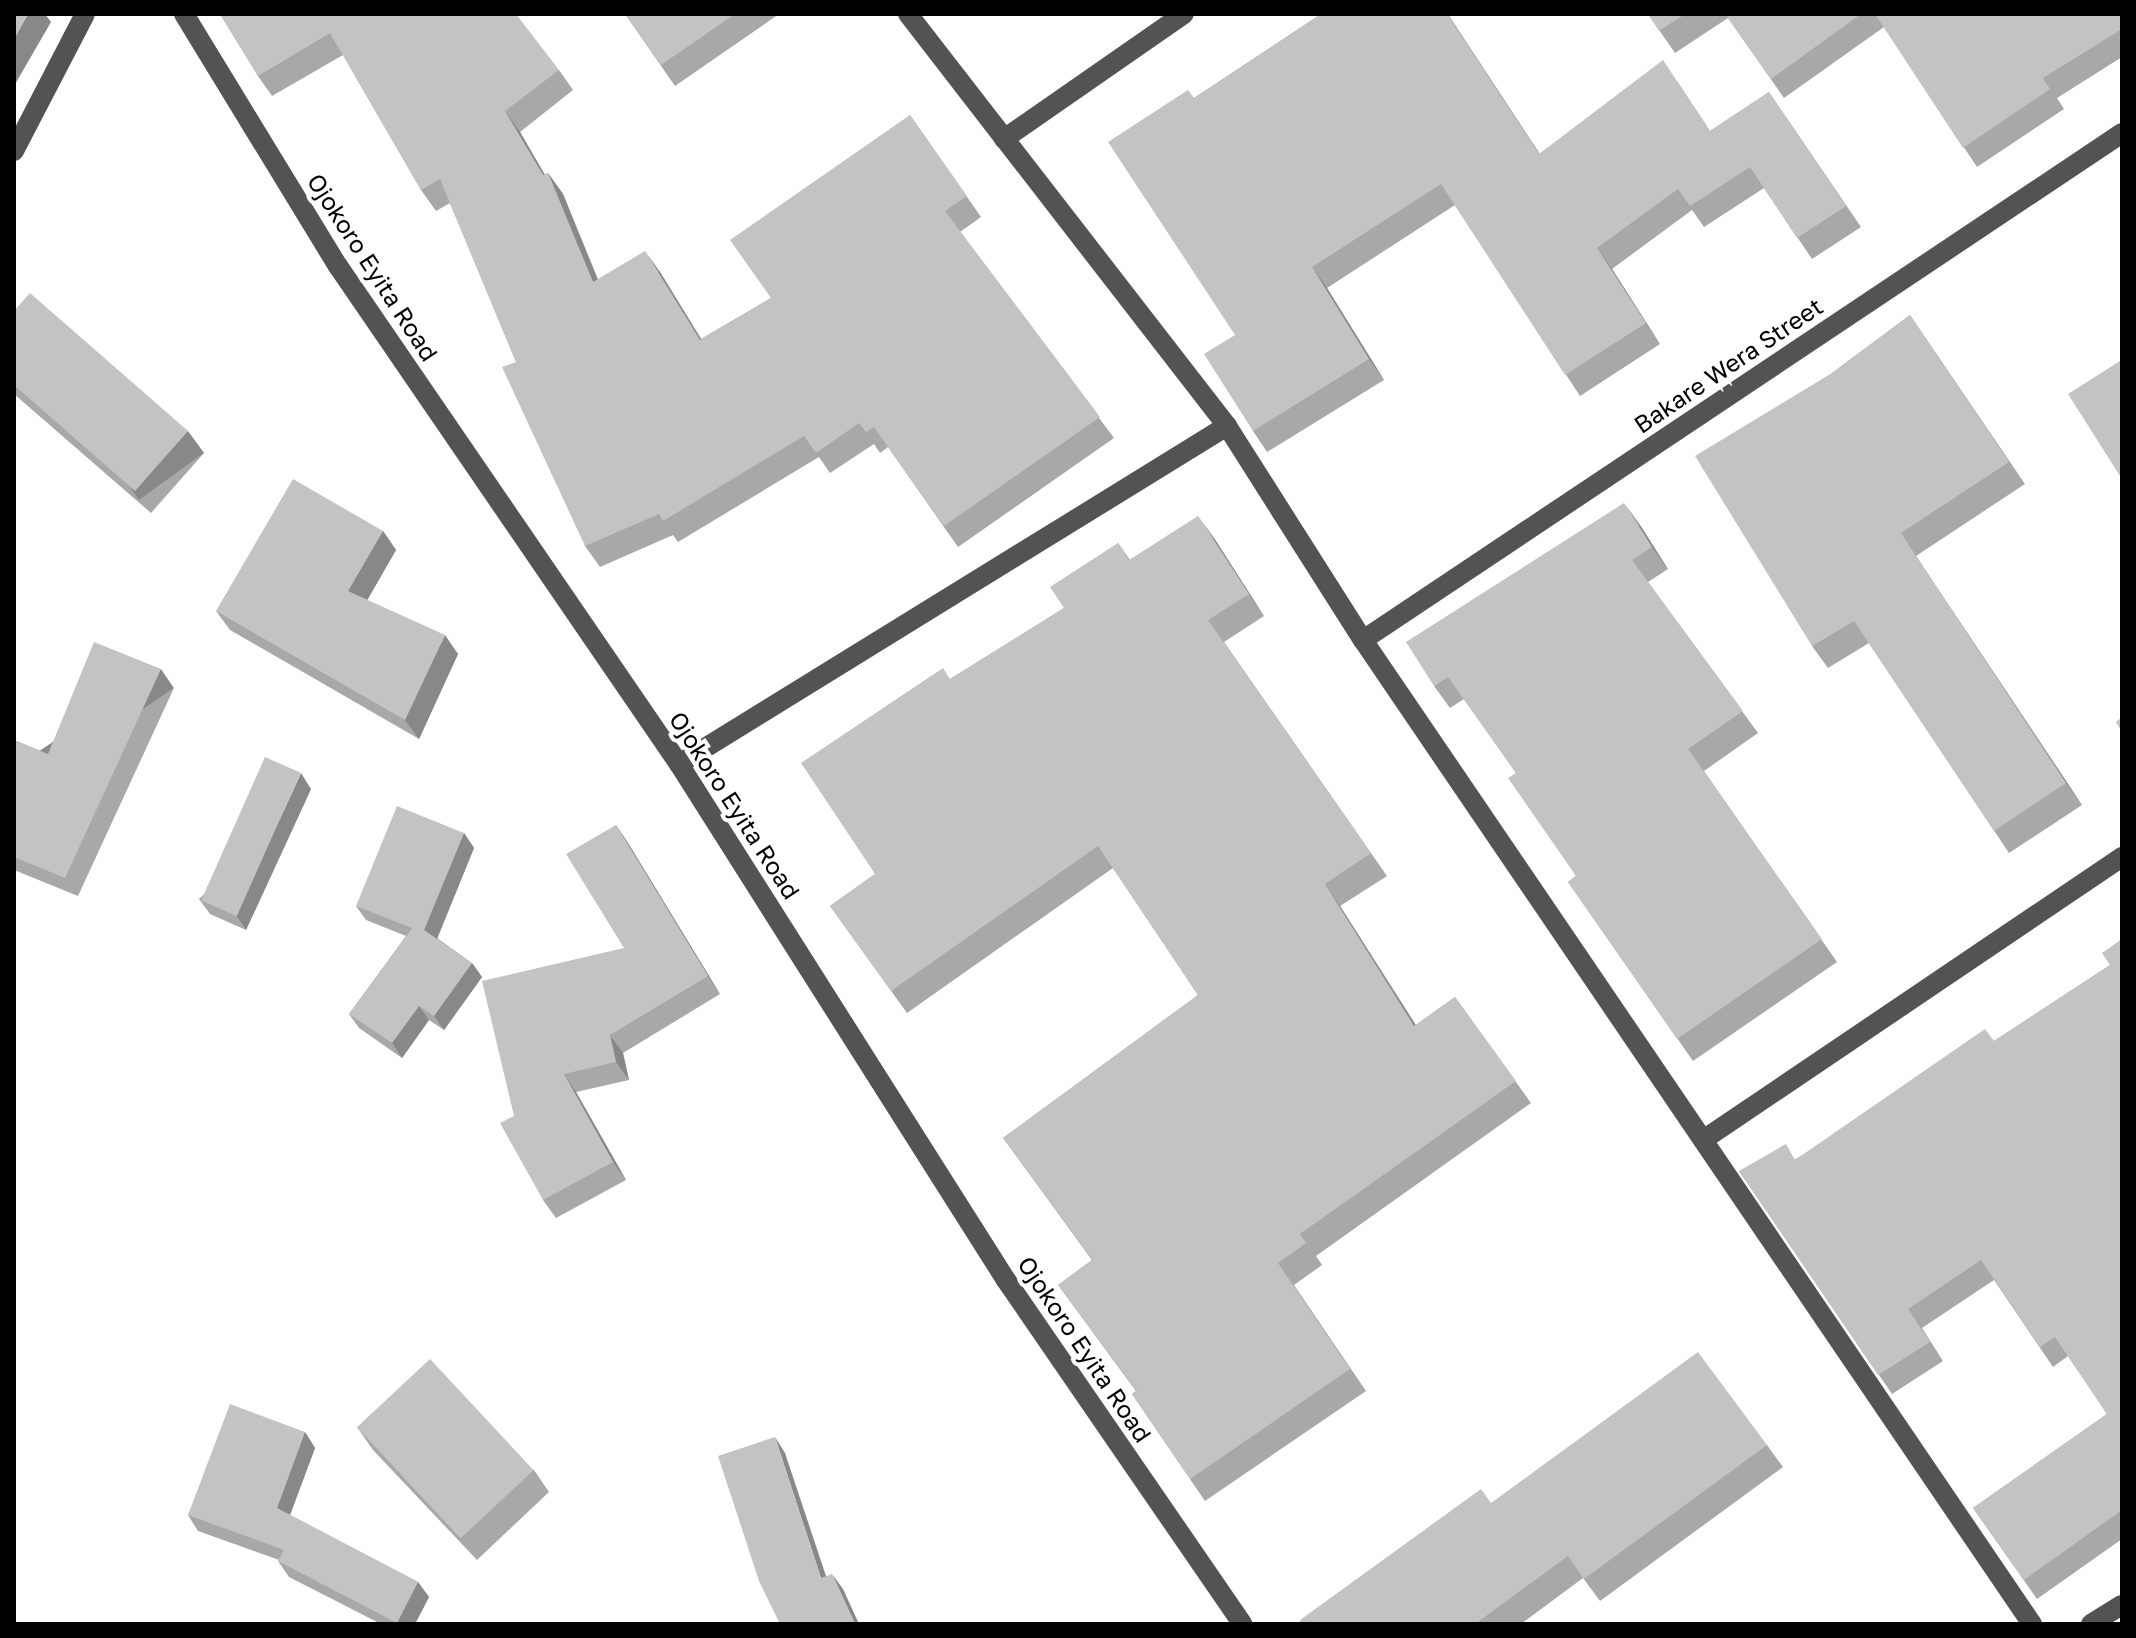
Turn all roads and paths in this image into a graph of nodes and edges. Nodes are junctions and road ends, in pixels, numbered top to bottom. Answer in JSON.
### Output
{"nodes":[{"id":1,"x":85,"y":14,"type":"edge"},
{"id":2,"x":184,"y":14,"type":"edge"},
{"id":3,"x":908,"y":14,"type":"edge"},
{"id":4,"x":1184,"y":14,"type":"edge"},
{"id":5,"x":2122,"y":133,"type":"edge"},
{"id":6,"x":1004,"y":139,"type":"junction"},
{"id":7,"x":14,"y":151,"type":"edge"},
{"id":8,"x":1227,"y":426,"type":"junction"},
{"id":9,"x":1363,"y":640,"type":"junction"},
{"id":10,"x":679,"y":764,"type":"junction"},
{"id":11,"x":2122,"y":857,"type":"edge"},
{"id":12,"x":1703,"y":1140,"type":"junction"},
{"id":13,"x":2122,"y":1605,"type":"edge"},
{"id":14,"x":1242,"y":1624,"type":"edge"},
{"id":15,"x":2032,"y":1624,"type":"edge"},
{"id":16,"x":2091,"y":1624,"type":"edge"}],
"edges":[{"from":1,"to":7,"type":"street"},
{"from":2,"to":10,"type":"street","name":"Ojokoro Eyita Road"},
{"from":3,"to":6,"type":"street"},
{"from":4,"to":6,"type":"street"},
{"from":5,"to":9,"type":"street","name":"Bakare Wera Street"},
{"from":6,"to":8,"type":"street"},
{"from":8,"to":9,"type":"street"},
{"from":8,"to":10,"type":"street"},
{"from":9,"to":12,"type":"street"},
{"from":10,"to":14,"type":"street","name":"Ojokoro Eyita Road"},
{"from":11,"to":12,"type":"street"},
{"from":12,"to":15,"type":"street"},
{"from":13,"to":16,"type":"street"}]}
